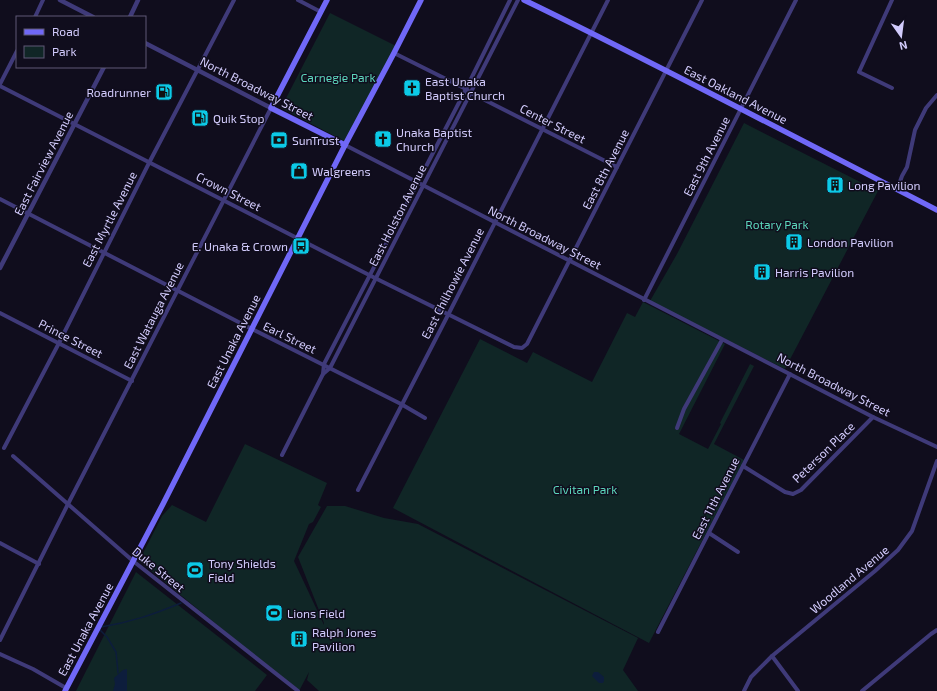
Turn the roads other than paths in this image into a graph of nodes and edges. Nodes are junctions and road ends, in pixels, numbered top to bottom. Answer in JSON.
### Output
{"nodes":[{"id":1,"x":44,"y":0,"type":"edge"},
{"id":2,"x":60,"y":0,"type":"edge"},
{"id":3,"x":138,"y":0,"type":"edge"},
{"id":4,"x":234,"y":0,"type":"edge"},
{"id":5,"x":298,"y":0,"type":"edge"},
{"id":6,"x":327,"y":0,"type":"edge"},
{"id":7,"x":421,"y":0,"type":"edge"},
{"id":8,"x":510,"y":0,"type":"edge"},
{"id":9,"x":518,"y":0,"type":"edge"},
{"id":10,"x":524,"y":0,"type":"edge"},
{"id":11,"x":608,"y":0,"type":"edge"},
{"id":12,"x":702,"y":0,"type":"edge"},
{"id":13,"x":796,"y":0,"type":"edge"},
{"id":14,"x":892,"y":0,"type":"edge"},
{"id":15,"x":321,"y":12,"type":"junction"},
{"id":16,"x":36,"y":16,"type":"edge"},
{"id":17,"x":91,"y":16,"type":"edge"},
{"id":18,"x":130,"y":16,"type":"edge"},
{"id":19,"x":591,"y":32,"type":"junction"},
{"id":20,"x":146,"y":44,"type":"edge"},
{"id":21,"x":16,"y":53,"type":"edge"},
{"id":22,"x":394,"y":53,"type":"junction"},
{"id":23,"x":103,"y":68,"type":"edge"},
{"id":24,"x":198,"y":70,"type":"junction"},
{"id":25,"x":666,"y":71,"type":"junction"},
{"id":26,"x":0,"y":85,"type":"edge"},
{"id":27,"x":892,"y":88,"type":"dead end"},
{"id":28,"x":466,"y":89,"type":"junction"},
{"id":29,"x":471,"y":93,"type":"junction"},
{"id":30,"x":937,"y":95,"type":"edge"},
{"id":31,"x":271,"y":108,"type":"junction"},
{"id":32,"x":741,"y":109,"type":"junction"},
{"id":33,"x":74,"y":124,"type":"junction"},
{"id":34,"x":542,"y":129,"type":"junction"},
{"id":35,"x":345,"y":145,"type":"junction"},
{"id":36,"x":150,"y":161,"type":"junction"},
{"id":37,"x":618,"y":167,"type":"junction"},
{"id":38,"x":417,"y":183,"type":"junction"},
{"id":39,"x":423,"y":186,"type":"junction"},
{"id":40,"x":897,"y":190,"type":"junction"},
{"id":41,"x":0,"y":200,"type":"edge"},
{"id":42,"x":225,"y":200,"type":"junction"},
{"id":43,"x":937,"y":210,"type":"edge"},
{"id":44,"x":28,"y":214,"type":"junction"},
{"id":45,"x":494,"y":223,"type":"junction"},
{"id":46,"x":298,"y":238,"type":"junction"},
{"id":47,"x":103,"y":252,"type":"junction"},
{"id":48,"x":570,"y":262,"type":"junction"},
{"id":49,"x":0,"y":268,"type":"edge"},
{"id":50,"x":370,"y":274,"type":"junction"},
{"id":51,"x":375,"y":278,"type":"junction"},
{"id":52,"x":178,"y":290,"type":"junction"},
{"id":53,"x":644,"y":300,"type":"junction"},
{"id":54,"x":0,"y":313,"type":"edge"},
{"id":55,"x":448,"y":314,"type":"junction"},
{"id":56,"x":252,"y":330,"type":"junction"},
{"id":57,"x":722,"y":340,"type":"junction"},
{"id":58,"x":59,"y":343,"type":"junction"},
{"id":59,"x":524,"y":347,"type":"joint"},
{"id":60,"x":324,"y":364,"type":"junction"},
{"id":61,"x":330,"y":368,"type":"junction"},
{"id":62,"x":323,"y":374,"type":"junction"},
{"id":63,"x":790,"y":374,"type":"junction"},
{"id":64,"x":132,"y":381,"type":"junction"},
{"id":65,"x":401,"y":404,"type":"junction"},
{"id":66,"x":873,"y":417,"type":"junction"},
{"id":67,"x":425,"y":418,"type":"dead end"},
{"id":68,"x":677,"y":428,"type":"dead end"},
{"id":69,"x":937,"y":447,"type":"edge"},
{"id":70,"x":4,"y":448,"type":"dead end"},
{"id":71,"x":282,"y":455,"type":"dead end"},
{"id":72,"x":13,"y":456,"type":"dead end"},
{"id":73,"x":937,"y":461,"type":"edge"},
{"id":74,"x":743,"y":466,"type":"junction"},
{"id":75,"x":358,"y":490,"type":"dead end"},
{"id":76,"x":68,"y":504,"type":"junction"},
{"id":77,"x":709,"y":533,"type":"junction"},
{"id":78,"x":0,"y":543,"type":"edge"},
{"id":79,"x":738,"y":552,"type":"dead end"},
{"id":80,"x":133,"y":561,"type":"junction"},
{"id":81,"x":39,"y":564,"type":"junction"},
{"id":82,"x":937,"y":630,"type":"edge"},
{"id":83,"x":658,"y":632,"type":"dead end"},
{"id":84,"x":0,"y":640,"type":"edge"},
{"id":85,"x":0,"y":654,"type":"edge"},
{"id":86,"x":772,"y":656,"type":"junction"},
{"id":87,"x":65,"y":690,"type":"edge"},
{"id":88,"x":298,"y":691,"type":"edge"},
{"id":89,"x":744,"y":691,"type":"edge"},
{"id":90,"x":798,"y":691,"type":"edge"},
{"id":91,"x":862,"y":691,"type":"edge"}],
"edges":[{"from":1,"to":16,"type":"street"},
{"from":2,"to":17,"type":"street"},
{"from":3,"to":18,"type":"street"},
{"from":4,"to":24,"type":"street","name":"East Myrtle Avenue"},
{"from":5,"to":15,"type":"street"},
{"from":6,"to":15,"type":"main road","name":"East Watauga Avenue"},
{"from":7,"to":22,"type":"main road","name":"East Unaka Avenue"},
{"from":8,"to":28,"type":"street","name":"East Holston Avenue"},
{"from":9,"to":29,"type":"street","name":"East Holston Avenue"},
{"from":10,"to":19,"type":"main road","name":"East Oakland Avenue"},
{"from":11,"to":19,"type":"street","name":"East Chilhowie Avenue"},
{"from":12,"to":25,"type":"street","name":"East 8th Avenue"},
{"from":13,"to":32,"type":"street","name":"East 9th Avenue"},
{"from":14,"to":27,"type":"street"},
{"from":15,"to":31,"type":"main road","name":"East Watauga Avenue"},
{"from":19,"to":25,"type":"main road","name":"East Oakland Avenue"},
{"from":19,"to":34,"type":"street","name":"East Chilhowie Avenue"},
{"from":20,"to":24,"type":"street","name":"North Broadway Street"},
{"from":21,"to":26,"type":"street"},
{"from":22,"to":28,"type":"street","name":"Center Street"},
{"from":22,"to":35,"type":"main road","name":"East Unaka Avenue"},
{"from":23,"to":33,"type":"street","name":"East Fairview Avenue"},
{"from":24,"to":31,"type":"street","name":"North Broadway Street"},
{"from":24,"to":36,"type":"street","name":"East Myrtle Avenue"},
{"from":25,"to":32,"type":"main road","name":"East Oakland Avenue"},
{"from":25,"to":37,"type":"street","name":"East 8th Avenue"},
{"from":26,"to":33,"type":"street","name":"Crown Street"},
{"from":28,"to":29,"type":"street","name":"Center Street"},
{"from":28,"to":38,"type":"street","name":"East Holston Avenue"},
{"from":29,"to":34,"type":"street","name":"Center Street"},
{"from":29,"to":39,"type":"street","name":"East Holston Avenue"},
{"from":30,"to":40,"type":"street"},
{"from":31,"to":35,"type":"main road","name":"North Broadway Street"},
{"from":31,"to":42,"type":"street","name":"East Watauga Avenue"},
{"from":32,"to":40,"type":"main road","name":"East Oakland Avenue"},
{"from":32,"to":53,"type":"street","name":"East 9th Avenue"},
{"from":33,"to":36,"type":"street","name":"Crown Street"},
{"from":33,"to":44,"type":"street","name":"East Fairview Avenue"},
{"from":34,"to":37,"type":"street","name":"Center Street"},
{"from":34,"to":45,"type":"street","name":"East Chilhowie Avenue"},
{"from":35,"to":38,"type":"street","name":"North Broadway Street"},
{"from":35,"to":46,"type":"main road","name":"East Unaka Avenue"},
{"from":36,"to":42,"type":"street","name":"Crown Street"},
{"from":36,"to":47,"type":"street","name":"East Myrtle Avenue"},
{"from":37,"to":48,"type":"street","name":"East 8th Avenue"},
{"from":38,"to":39,"type":"street","name":"North Broadway Street"},
{"from":38,"to":50,"type":"street","name":"East Holston Avenue"},
{"from":39,"to":45,"type":"street","name":"North Broadway Street"},
{"from":39,"to":51,"type":"street","name":"East Holston Avenue"},
{"from":40,"to":43,"type":"main road","name":"East Oakland Avenue"},
{"from":41,"to":44,"type":"street","name":"Earl Street"},
{"from":42,"to":46,"type":"street","name":"Crown Street"},
{"from":42,"to":52,"type":"street","name":"East Watauga Avenue"},
{"from":44,"to":47,"type":"street","name":"Earl Street"},
{"from":44,"to":49,"type":"street","name":"East Fairview Avenue"},
{"from":45,"to":48,"type":"street","name":"North Broadway Street"},
{"from":45,"to":55,"type":"street","name":"East Chilhowie Avenue"},
{"from":46,"to":50,"type":"street","name":"Crown Street"},
{"from":46,"to":56,"type":"main road","name":"East Unaka Avenue"},
{"from":47,"to":52,"type":"street","name":"Earl Street"},
{"from":47,"to":58,"type":"street","name":"East Myrtle Avenue"},
{"from":48,"to":53,"type":"street","name":"North Broadway Street"},
{"from":48,"to":59,"type":"street","name":"East 8th Avenue"},
{"from":50,"to":51,"type":"street","name":"Crown Street"},
{"from":50,"to":60,"type":"street","name":"East Holston Avenue"},
{"from":51,"to":55,"type":"street","name":"Crown Street"},
{"from":51,"to":61,"type":"street","name":"East Holston Avenue"},
{"from":52,"to":56,"type":"street","name":"Earl Street"},
{"from":52,"to":64,"type":"street","name":"East Watauga Avenue"},
{"from":53,"to":57,"type":"street","name":"North Broadway Street"},
{"from":54,"to":58,"type":"street","name":"Prince Street"},
{"from":55,"to":59,"type":"street","name":"Crown Street"},
{"from":55,"to":65,"type":"street","name":"East Chilhowie Avenue"},
{"from":56,"to":60,"type":"street","name":"Earl Street"},
{"from":56,"to":80,"type":"main road","name":"East Unaka Avenue"},
{"from":57,"to":63,"type":"street","name":"North Broadway Street"},
{"from":57,"to":68,"type":"street"},
{"from":58,"to":64,"type":"street","name":"Prince Street"},
{"from":58,"to":70,"type":"street","name":"East Myrtle Avenue"},
{"from":60,"to":61,"type":"street","name":"Earl Street"},
{"from":60,"to":62,"type":"street","name":"East Holston Avenue"},
{"from":61,"to":62,"type":"street","name":"East Holston Avenue"},
{"from":61,"to":65,"type":"street","name":"Earl Street"},
{"from":62,"to":71,"type":"street","name":"East Holston Avenue"},
{"from":63,"to":66,"type":"street","name":"North Broadway Street"},
{"from":63,"to":74,"type":"street","name":"East 11th Avenue"},
{"from":64,"to":76,"type":"street","name":"East Watauga Avenue"},
{"from":65,"to":67,"type":"street","name":"Earl Street"},
{"from":65,"to":75,"type":"street","name":"East Chilhowie Avenue"},
{"from":66,"to":69,"type":"street","name":"North Broadway Street"},
{"from":66,"to":74,"type":"street","name":"Peterson Place"},
{"from":72,"to":76,"type":"street","name":"Duke Street"},
{"from":73,"to":86,"type":"street","name":"Woodland Avenue"},
{"from":74,"to":77,"type":"street","name":"East 11th Avenue"},
{"from":76,"to":80,"type":"street","name":"Duke Street"},
{"from":76,"to":81,"type":"street","name":"East Watauga Avenue"},
{"from":77,"to":79,"type":"street"},
{"from":77,"to":83,"type":"street","name":"East 11th Avenue"},
{"from":78,"to":81,"type":"street"},
{"from":80,"to":87,"type":"main road","name":"East Unaka Avenue"},
{"from":80,"to":88,"type":"street","name":"Duke Street"},
{"from":81,"to":84,"type":"street","name":"East Watauga Avenue"},
{"from":82,"to":91,"type":"street"},
{"from":85,"to":87,"type":"street"},
{"from":86,"to":89,"type":"street","name":"Woodland Avenue"},
{"from":86,"to":90,"type":"street"}]}
